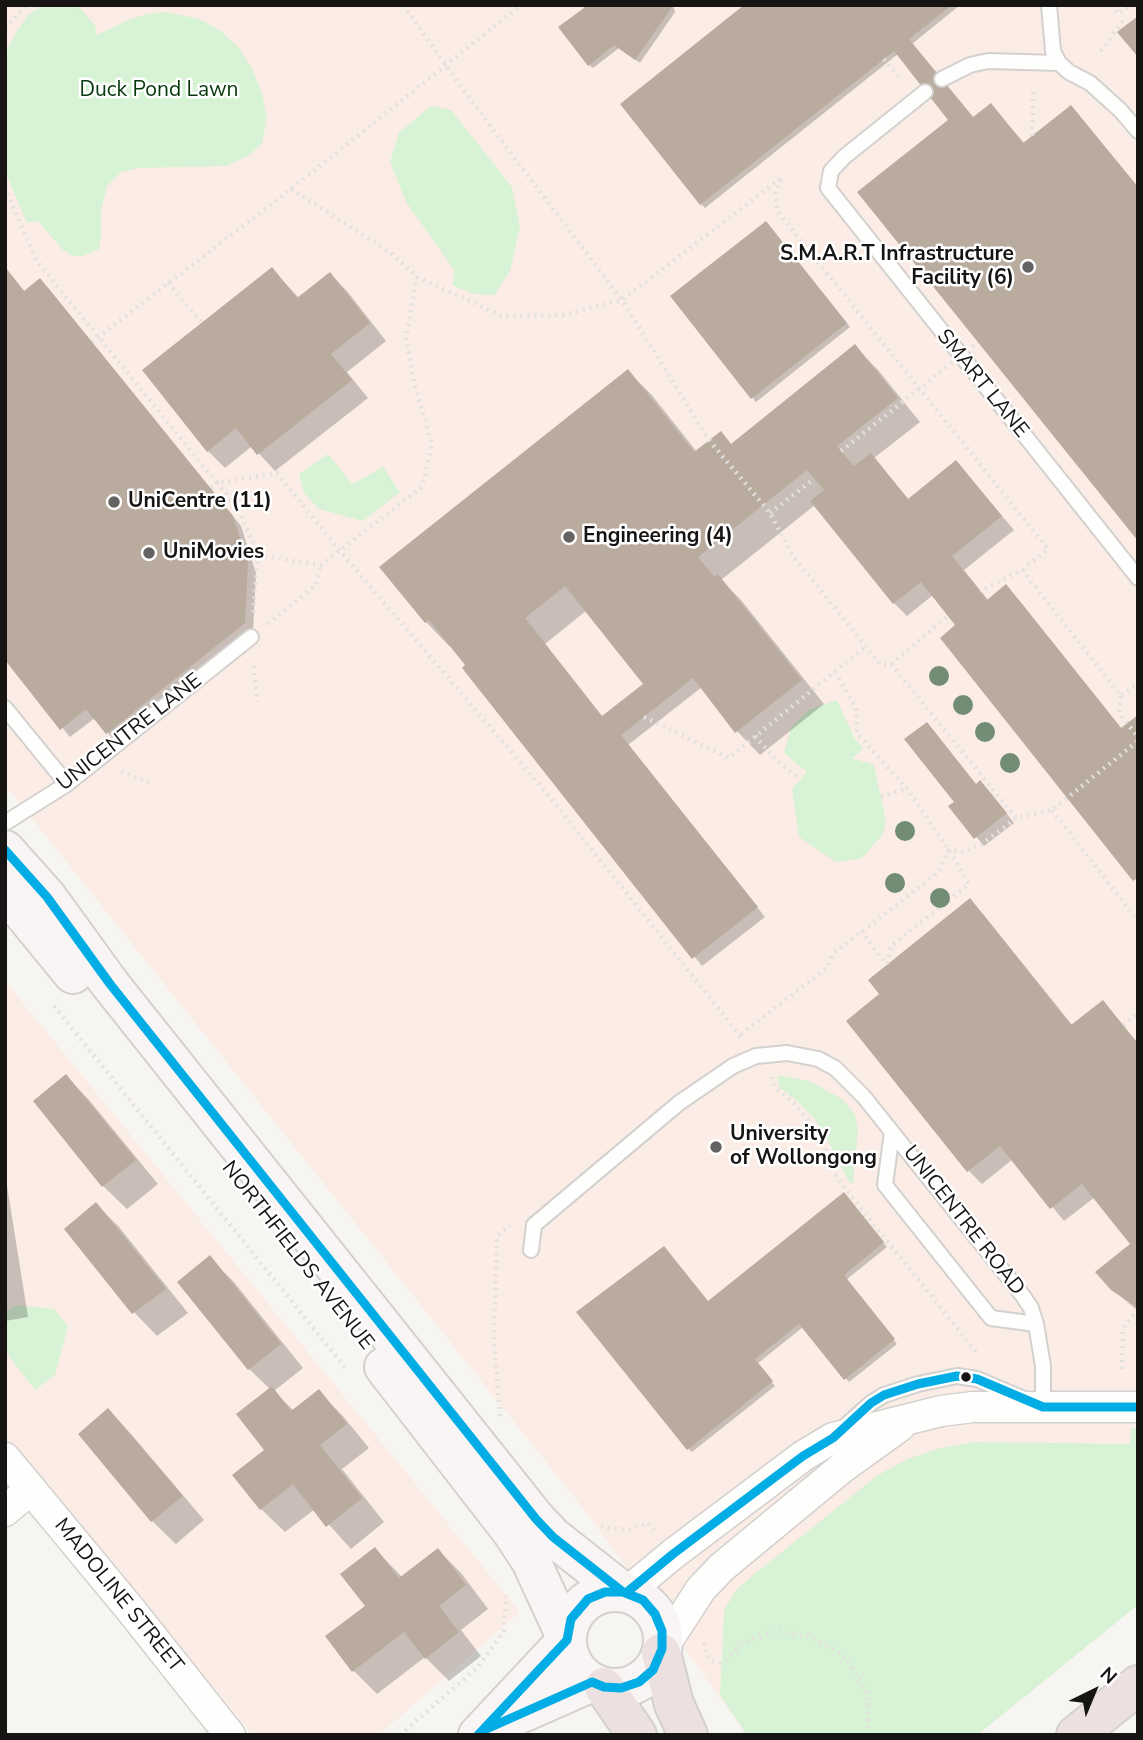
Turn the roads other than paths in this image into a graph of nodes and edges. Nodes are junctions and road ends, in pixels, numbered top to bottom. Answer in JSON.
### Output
{"nodes":[{"id":1,"x":1049,"y":5,"type":"edge"},
{"id":2,"x":1059,"y":63,"type":"junction"},
{"id":3,"x":942,"y":79,"type":"dead end"},
{"id":4,"x":925,"y":92,"type":"dead end"},
{"id":5,"x":1138,"y":131,"type":"edge"},
{"id":6,"x":1138,"y":578,"type":"edge"},
{"id":7,"x":251,"y":638,"type":"road end"},
{"id":8,"x":5,"y":708,"type":"edge"},
{"id":9,"x":66,"y":784,"type":"junction"},
{"id":10,"x":5,"y":823,"type":"edge"},
{"id":11,"x":5,"y":850,"type":"edge"},
{"id":12,"x":5,"y":891,"type":"edge"},
{"id":13,"x":892,"y":1132,"type":"junction"},
{"id":14,"x":531,"y":1250,"type":"dead end"},
{"id":15,"x":1036,"y":1324,"type":"junction"},
{"id":16,"x":1138,"y":1406,"type":"edge"},
{"id":17,"x":1043,"y":1407,"type":"junction"},
{"id":18,"x":906,"y":1421,"type":"junction"},
{"id":19,"x":833,"y":1438,"type":"junction"},
{"id":20,"x":5,"y":1458,"type":"edge"},
{"id":21,"x":31,"y":1489,"type":"junction"},
{"id":22,"x":5,"y":1511,"type":"edge"},
{"id":23,"x":625,"y":1592,"type":"junction"},
{"id":24,"x":566,"y":1638,"type":"junction"},
{"id":25,"x":662,"y":1651,"type":"junction"},
{"id":26,"x":598,"y":1685,"type":"junction"},
{"id":27,"x":1138,"y":1685,"type":"edge"},
{"id":28,"x":480,"y":1733,"type":"edge"},
{"id":29,"x":230,"y":1735,"type":"edge"},
{"id":30,"x":637,"y":1735,"type":"edge"},
{"id":31,"x":688,"y":1735,"type":"edge"},
{"id":32,"x":1076,"y":1735,"type":"edge"}],
"edges":[{"from":1,"to":2,"type":"lane"},
{"from":2,"to":3,"type":"lane"},
{"from":2,"to":5,"type":"lane"},
{"from":4,"to":6,"type":"lane","name":"SMART LANE"},
{"from":7,"to":9,"type":"lane","name":"UNICENTRE LANE"},
{"from":8,"to":9,"type":"lane"},
{"from":9,"to":10,"type":"lane","name":"UNICENTRE LANE"},
{"from":11,"to":23,"type":"main road","name":"NORTHFIELDS AVENUE"},
{"from":12,"to":24,"type":"main road","name":"NORTHFIELDS AVENUE"},
{"from":13,"to":14,"type":"lane","name":"UNICENTRE ROAD"},
{"from":13,"to":15,"type":"lane","name":"UNICENTRE ROAD"},
{"from":13,"to":15,"type":"lane"},
{"from":15,"to":17,"type":"lane","name":"UNICENTRE ROAD"},
{"from":16,"to":17,"type":"street"},
{"from":17,"to":18,"type":"street"},
{"from":17,"to":19,"type":"lane"},
{"from":18,"to":19,"type":"street"},
{"from":18,"to":25,"type":"street"},
{"from":19,"to":23,"type":"street"},
{"from":20,"to":21,"type":"street","name":"MADOLINE STREET"},
{"from":21,"to":22,"type":"street"},
{"from":21,"to":29,"type":"street","name":"MADOLINE STREET"},
{"from":23,"to":24,"type":"main road"},
{"from":23,"to":25,"type":"main road"},
{"from":24,"to":26,"type":"main road"},
{"from":24,"to":28,"type":"main road"},
{"from":25,"to":26,"type":"main road"},
{"from":25,"to":31,"type":"highway"},
{"from":26,"to":28,"type":"main road"},
{"from":26,"to":30,"type":"highway"},
{"from":27,"to":32,"type":"highway"}]}
